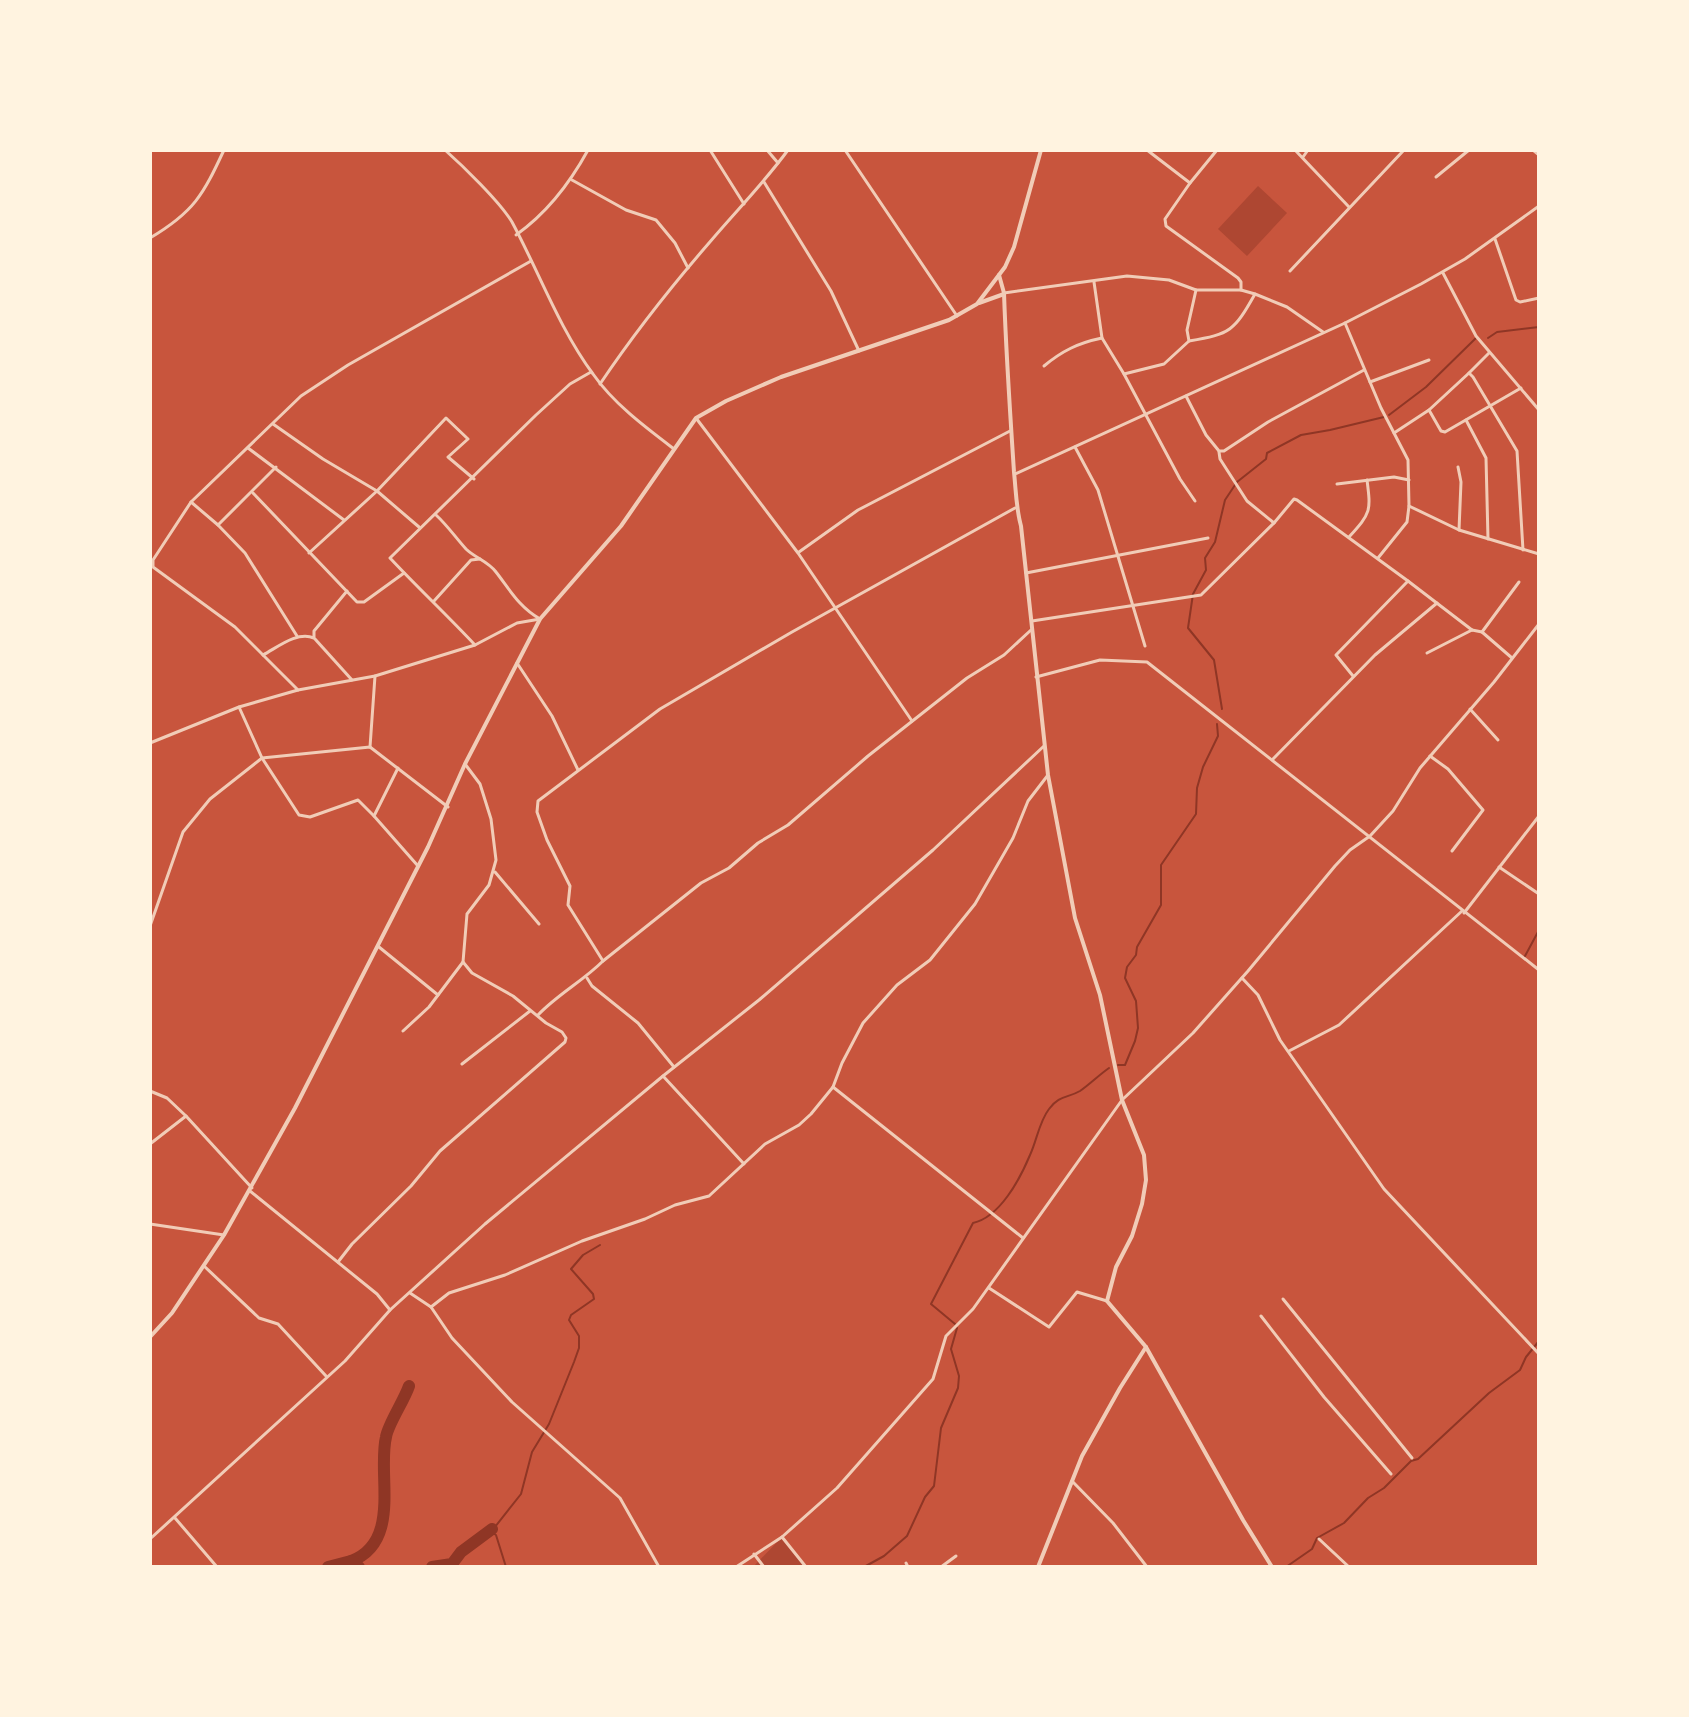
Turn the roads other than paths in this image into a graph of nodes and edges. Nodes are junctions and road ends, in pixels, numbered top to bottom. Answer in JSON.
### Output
{"nodes":[{"id":1,"x":224,"y":150,"type":"edge"},
{"id":2,"x":445,"y":150,"type":"edge"},
{"id":3,"x":588,"y":150,"type":"edge"},
{"id":4,"x":710,"y":150,"type":"edge"},
{"id":5,"x":767,"y":150,"type":"edge"},
{"id":6,"x":788,"y":150,"type":"edge"},
{"id":7,"x":845,"y":150,"type":"edge"},
{"id":8,"x":1147,"y":150,"type":"edge"},
{"id":9,"x":1217,"y":150,"type":"edge"},
{"id":10,"x":1295,"y":150,"type":"edge"},
{"id":11,"x":1308,"y":150,"type":"edge"},
{"id":12,"x":1404,"y":150,"type":"edge"},
{"id":13,"x":1469,"y":150,"type":"edge"},
{"id":14,"x":1533,"y":150,"type":"edge"},
{"id":15,"x":1039,"y":151,"type":"edge"},
{"id":16,"x":1539,"y":155,"type":"edge"},
{"id":17,"x":1303,"y":157,"type":"junction"},
{"id":18,"x":778,"y":163,"type":"junction"},
{"id":19,"x":1436,"y":177,"type":"dead end"},
{"id":20,"x":572,"y":180,"type":"junction"},
{"id":21,"x":764,"y":182,"type":"junction"},
{"id":22,"x":1190,"y":183,"type":"junction"},
{"id":23,"x":744,"y":204,"type":"junction"},
{"id":24,"x":1539,"y":206,"type":"edge"},
{"id":25,"x":1349,"y":207,"type":"junction"},
{"id":26,"x":516,"y":235,"type":"junction"},
{"id":27,"x":150,"y":238,"type":"edge"},
{"id":28,"x":1494,"y":239,"type":"junction"},
{"id":29,"x":531,"y":261,"type":"junction"},
{"id":30,"x":688,"y":268,"type":"junction"},
{"id":31,"x":1290,"y":271,"type":"dead end"},
{"id":32,"x":1442,"y":272,"type":"junction"},
{"id":33,"x":999,"y":273,"type":"junction"},
{"id":34,"x":1094,"y":281,"type":"junction"},
{"id":35,"x":1196,"y":290,"type":"junction"},
{"id":36,"x":1241,"y":290,"type":"junction"},
{"id":37,"x":1004,"y":293,"type":"junction"},
{"id":38,"x":1255,"y":294,"type":"junction"},
{"id":39,"x":1539,"y":298,"type":"edge"},
{"id":40,"x":977,"y":304,"type":"junction"},
{"id":41,"x":957,"y":317,"type":"junction"},
{"id":42,"x":1345,"y":323,"type":"junction"},
{"id":43,"x":1323,"y":332,"type":"junction"},
{"id":44,"x":1102,"y":338,"type":"junction"},
{"id":45,"x":1189,"y":341,"type":"junction"},
{"id":46,"x":859,"y":351,"type":"junction"},
{"id":47,"x":1490,"y":352,"type":"junction"},
{"id":48,"x":1429,"y":360,"type":"dead end"},
{"id":49,"x":1044,"y":366,"type":"dead end"},
{"id":50,"x":1364,"y":370,"type":"junction"},
{"id":51,"x":591,"y":372,"type":"junction"},
{"id":52,"x":1469,"y":373,"type":"junction"},
{"id":53,"x":1124,"y":374,"type":"junction"},
{"id":54,"x":1370,"y":382,"type":"junction"},
{"id":55,"x":600,"y":384,"type":"junction"},
{"id":56,"x":1521,"y":388,"type":"junction"},
{"id":57,"x":1186,"y":395,"type":"junction"},
{"id":58,"x":1490,"y":405,"type":"junction"},
{"id":59,"x":1429,"y":410,"type":"junction"},
{"id":60,"x":1539,"y":410,"type":"edge"},
{"id":61,"x":1145,"y":414,"type":"junction"},
{"id":62,"x":696,"y":418,"type":"junction"},
{"id":63,"x":1466,"y":420,"type":"junction"},
{"id":64,"x":273,"y":424,"type":"junction"},
{"id":65,"x":1010,"y":431,"type":"junction"},
{"id":66,"x":1394,"y":433,"type":"junction"},
{"id":67,"x":247,"y":447,"type":"junction"},
{"id":68,"x":1075,"y":447,"type":"junction"},
{"id":69,"x":674,"y":449,"type":"junction"},
{"id":70,"x":1219,"y":451,"type":"junction"},
{"id":71,"x":276,"y":467,"type":"junction"},
{"id":72,"x":1458,"y":467,"type":"dead end"},
{"id":73,"x":1015,"y":474,"type":"junction"},
{"id":74,"x":474,"y":479,"type":"junction"},
{"id":75,"x":1367,"y":480,"type":"junction"},
{"id":76,"x":1409,"y":480,"type":"junction"},
{"id":77,"x":1337,"y":484,"type":"dead end"},
{"id":78,"x":377,"y":491,"type":"junction"},
{"id":79,"x":251,"y":492,"type":"junction"},
{"id":80,"x":198,"y":496,"type":"dead end"},
{"id":81,"x":1195,"y":501,"type":"dead end"},
{"id":82,"x":191,"y":502,"type":"junction"},
{"id":83,"x":1409,"y":506,"type":"junction"},
{"id":84,"x":1015,"y":508,"type":"junction"},
{"id":85,"x":436,"y":515,"type":"junction"},
{"id":86,"x":344,"y":520,"type":"junction"},
{"id":87,"x":1274,"y":523,"type":"junction"},
{"id":88,"x":218,"y":525,"type":"junction"},
{"id":89,"x":420,"y":528,"type":"junction"},
{"id":90,"x":1459,"y":530,"type":"junction"},
{"id":91,"x":1349,"y":537,"type":"junction"},
{"id":92,"x":1208,"y":538,"type":"dead end"},
{"id":93,"x":1488,"y":540,"type":"junction"},
{"id":94,"x":1523,"y":550,"type":"junction"},
{"id":95,"x":309,"y":553,"type":"junction"},
{"id":96,"x":798,"y":553,"type":"junction"},
{"id":97,"x":1539,"y":554,"type":"edge"},
{"id":98,"x":1118,"y":556,"type":"junction"},
{"id":99,"x":1378,"y":558,"type":"junction"},
{"id":100,"x":483,"y":559,"type":"junction"},
{"id":101,"x":404,"y":573,"type":"junction"},
{"id":102,"x":1026,"y":573,"type":"junction"},
{"id":103,"x":1408,"y":581,"type":"junction"},
{"id":104,"x":1519,"y":582,"type":"dead end"},
{"id":105,"x":347,"y":591,"type":"junction"},
{"id":106,"x":434,"y":601,"type":"junction"},
{"id":107,"x":1437,"y":603,"type":"junction"},
{"id":108,"x":1133,"y":604,"type":"junction"},
{"id":109,"x":836,"y":607,"type":"junction"},
{"id":110,"x":540,"y":619,"type":"junction"},
{"id":111,"x":1030,"y":621,"type":"junction"},
{"id":112,"x":1539,"y":624,"type":"edge"},
{"id":113,"x":1031,"y":630,"type":"junction"},
{"id":114,"x":1472,"y":630,"type":"junction"},
{"id":115,"x":1482,"y":632,"type":"junction"},
{"id":116,"x":297,"y":636,"type":"junction"},
{"id":117,"x":314,"y":638,"type":"junction"},
{"id":118,"x":475,"y":645,"type":"junction"},
{"id":119,"x":1145,"y":646,"type":"dead end"},
{"id":120,"x":1427,"y":653,"type":"dead end"},
{"id":121,"x":263,"y":655,"type":"junction"},
{"id":122,"x":1512,"y":658,"type":"junction"},
{"id":123,"x":517,"y":663,"type":"junction"},
{"id":124,"x":375,"y":676,"type":"junction"},
{"id":125,"x":1353,"y":676,"type":"junction"},
{"id":126,"x":1036,"y":677,"type":"junction"},
{"id":127,"x":356,"y":681,"type":"junction"},
{"id":128,"x":298,"y":690,"type":"junction"},
{"id":129,"x":239,"y":707,"type":"junction"},
{"id":130,"x":1470,"y":709,"type":"junction"},
{"id":131,"x":912,"y":721,"type":"junction"},
{"id":132,"x":1498,"y":740,"type":"dead end"},
{"id":133,"x":150,"y":743,"type":"edge"},
{"id":134,"x":1045,"y":745,"type":"junction"},
{"id":135,"x":370,"y":747,"type":"junction"},
{"id":136,"x":1430,"y":756,"type":"junction"},
{"id":137,"x":262,"y":758,"type":"junction"},
{"id":138,"x":1273,"y":759,"type":"junction"},
{"id":139,"x":465,"y":764,"type":"junction"},
{"id":140,"x":398,"y":768,"type":"junction"},
{"id":141,"x":578,"y":770,"type":"junction"},
{"id":142,"x":1048,"y":775,"type":"junction"},
{"id":143,"x":448,"y":807,"type":"junction"},
{"id":144,"x":374,"y":816,"type":"junction"},
{"id":145,"x":1539,"y":816,"type":"edge"},
{"id":146,"x":1370,"y":836,"type":"junction"},
{"id":147,"x":1452,"y":851,"type":"dead end"},
{"id":148,"x":418,"y":866,"type":"junction"},
{"id":149,"x":1499,"y":867,"type":"junction"},
{"id":150,"x":495,"y":872,"type":"junction"},
{"id":151,"x":1539,"y":894,"type":"edge"},
{"id":152,"x":1463,"y":912,"type":"junction"},
{"id":153,"x":539,"y":924,"type":"dead end"},
{"id":154,"x":150,"y":926,"type":"edge"},
{"id":155,"x":378,"y":946,"type":"junction"},
{"id":156,"x":603,"y":961,"type":"junction"},
{"id":157,"x":463,"y":962,"type":"junction"},
{"id":158,"x":1539,"y":970,"type":"edge"},
{"id":159,"x":587,"y":978,"type":"junction"},
{"id":160,"x":1242,"y":978,"type":"junction"},
{"id":161,"x":438,"y":995,"type":"junction"},
{"id":162,"x":530,"y":1011,"type":"junction"},
{"id":163,"x":538,"y":1015,"type":"junction"},
{"id":164,"x":403,"y":1031,"type":"dead end"},
{"id":165,"x":1288,"y":1052,"type":"junction"},
{"id":166,"x":462,"y":1064,"type":"dead end"},
{"id":167,"x":674,"y":1067,"type":"junction"},
{"id":168,"x":663,"y":1076,"type":"junction"},
{"id":169,"x":833,"y":1087,"type":"junction"},
{"id":170,"x":150,"y":1091,"type":"edge"},
{"id":171,"x":1122,"y":1100,"type":"junction"},
{"id":172,"x":186,"y":1116,"type":"junction"},
{"id":173,"x":150,"y":1144,"type":"edge"},
{"id":174,"x":744,"y":1164,"type":"junction"},
{"id":175,"x":251,"y":1189,"type":"junction"},
{"id":176,"x":150,"y":1224,"type":"edge"},
{"id":177,"x":224,"y":1235,"type":"junction"},
{"id":178,"x":1023,"y":1238,"type":"junction"},
{"id":179,"x":338,"y":1262,"type":"junction"},
{"id":180,"x":204,"y":1266,"type":"junction"},
{"id":181,"x":987,"y":1287,"type":"junction"},
{"id":182,"x":410,"y":1293,"type":"junction"},
{"id":183,"x":1283,"y":1299,"type":"dead end"},
{"id":184,"x":1107,"y":1301,"type":"junction"},
{"id":185,"x":431,"y":1307,"type":"junction"},
{"id":186,"x":390,"y":1310,"type":"junction"},
{"id":187,"x":1261,"y":1316,"type":"dead end"},
{"id":188,"x":150,"y":1337,"type":"edge"},
{"id":189,"x":1146,"y":1347,"type":"junction"},
{"id":190,"x":1539,"y":1354,"type":"edge"},
{"id":191,"x":326,"y":1376,"type":"junction"},
{"id":192,"x":1412,"y":1458,"type":"dead end"},
{"id":193,"x":1391,"y":1474,"type":"dead end"},
{"id":194,"x":1072,"y":1481,"type":"junction"},
{"id":195,"x":175,"y":1518,"type":"junction"},
{"id":196,"x":782,"y":1537,"type":"junction"},
{"id":197,"x":150,"y":1539,"type":"edge"},
{"id":198,"x":1319,"y":1539,"type":"dead end"},
{"id":199,"x":754,"y":1554,"type":"junction"},
{"id":200,"x":956,"y":1556,"type":"dead end"},
{"id":201,"x":217,"y":1567,"type":"edge"},
{"id":202,"x":659,"y":1567,"type":"edge"},
{"id":203,"x":736,"y":1567,"type":"edge"},
{"id":204,"x":764,"y":1567,"type":"edge"},
{"id":205,"x":806,"y":1567,"type":"edge"},
{"id":206,"x":941,"y":1567,"type":"edge"},
{"id":207,"x":1038,"y":1567,"type":"edge"},
{"id":208,"x":1147,"y":1567,"type":"edge"},
{"id":209,"x":1272,"y":1567,"type":"edge"},
{"id":210,"x":1349,"y":1567,"type":"edge"}],
"edges":[{"from":1,"to":27,"type":"street"},
{"from":2,"to":26,"type":"street"},
{"from":3,"to":20,"type":"street"},
{"from":4,"to":23,"type":"street"},
{"from":5,"to":18,"type":"street"},
{"from":6,"to":18,"type":"street"},
{"from":7,"to":41,"type":"street"},
{"from":8,"to":22,"type":"street"},
{"from":9,"to":22,"type":"street"},
{"from":10,"to":17,"type":"street"},
{"from":11,"to":17,"type":"street"},
{"from":12,"to":25,"type":"street"},
{"from":13,"to":19,"type":"street"},
{"from":14,"to":16,"type":"street"},
{"from":15,"to":33,"type":"street"},
{"from":17,"to":25,"type":"street"},
{"from":18,"to":21,"type":"street"},
{"from":20,"to":26,"type":"street"},
{"from":20,"to":30,"type":"street"},
{"from":21,"to":23,"type":"street"},
{"from":21,"to":46,"type":"street"},
{"from":22,"to":36,"type":"street"},
{"from":23,"to":30,"type":"street"},
{"from":24,"to":28,"type":"street"},
{"from":25,"to":31,"type":"street"},
{"from":26,"to":29,"type":"street"},
{"from":28,"to":32,"type":"street"},
{"from":28,"to":39,"type":"street"},
{"from":29,"to":51,"type":"street"},
{"from":29,"to":64,"type":"street"},
{"from":30,"to":55,"type":"street"},
{"from":32,"to":42,"type":"street"},
{"from":32,"to":47,"type":"street"},
{"from":33,"to":37,"type":"street"},
{"from":33,"to":40,"type":"street"},
{"from":34,"to":35,"type":"street"},
{"from":34,"to":37,"type":"street"},
{"from":34,"to":44,"type":"street"},
{"from":35,"to":36,"type":"street"},
{"from":35,"to":45,"type":"street"},
{"from":36,"to":38,"type":"street"},
{"from":37,"to":40,"type":"street"},
{"from":37,"to":65,"type":"street"},
{"from":38,"to":43,"type":"street"},
{"from":38,"to":45,"type":"street"},
{"from":40,"to":41,"type":"street"},
{"from":41,"to":46,"type":"street"},
{"from":42,"to":43,"type":"street"},
{"from":42,"to":50,"type":"street"},
{"from":43,"to":57,"type":"street"},
{"from":44,"to":49,"type":"street"},
{"from":44,"to":53,"type":"street"},
{"from":45,"to":53,"type":"street"},
{"from":46,"to":62,"type":"street"},
{"from":47,"to":52,"type":"street"},
{"from":47,"to":56,"type":"street"},
{"from":48,"to":54,"type":"street"},
{"from":50,"to":54,"type":"street"},
{"from":50,"to":70,"type":"street"},
{"from":51,"to":55,"type":"street"},
{"from":51,"to":74,"type":"street"},
{"from":52,"to":58,"type":"street"},
{"from":52,"to":59,"type":"street"},
{"from":53,"to":61,"type":"street"},
{"from":54,"to":66,"type":"street"},
{"from":55,"to":69,"type":"street"},
{"from":56,"to":58,"type":"street"},
{"from":56,"to":60,"type":"street"},
{"from":57,"to":61,"type":"street"},
{"from":57,"to":70,"type":"street"},
{"from":58,"to":63,"type":"street"},
{"from":58,"to":94,"type":"street"},
{"from":59,"to":63,"type":"street"},
{"from":59,"to":66,"type":"street"},
{"from":61,"to":68,"type":"street"},
{"from":61,"to":81,"type":"street"},
{"from":62,"to":69,"type":"street"},
{"from":62,"to":96,"type":"street"},
{"from":63,"to":93,"type":"street"},
{"from":64,"to":67,"type":"street"},
{"from":64,"to":78,"type":"street"},
{"from":65,"to":73,"type":"street"},
{"from":65,"to":96,"type":"street"},
{"from":66,"to":76,"type":"street"},
{"from":67,"to":71,"type":"street"},
{"from":67,"to":82,"type":"street"},
{"from":68,"to":73,"type":"street"},
{"from":68,"to":98,"type":"street"},
{"from":69,"to":110,"type":"street"},
{"from":70,"to":87,"type":"street"},
{"from":71,"to":79,"type":"street"},
{"from":71,"to":86,"type":"street"},
{"from":72,"to":90,"type":"street"},
{"from":73,"to":84,"type":"street"},
{"from":74,"to":78,"type":"street"},
{"from":74,"to":85,"type":"street"},
{"from":75,"to":76,"type":"street"},
{"from":75,"to":77,"type":"street"},
{"from":75,"to":91,"type":"street"},
{"from":76,"to":83,"type":"street"},
{"from":78,"to":86,"type":"street"},
{"from":78,"to":89,"type":"street"},
{"from":79,"to":88,"type":"street"},
{"from":79,"to":95,"type":"street"},
{"from":80,"to":82,"type":"street"},
{"from":82,"to":88,"type":"street"},
{"from":82,"to":121,"type":"street"},
{"from":83,"to":90,"type":"street"},
{"from":83,"to":99,"type":"street"},
{"from":84,"to":102,"type":"street"},
{"from":84,"to":109,"type":"street"},
{"from":85,"to":89,"type":"street"},
{"from":85,"to":100,"type":"street"},
{"from":86,"to":95,"type":"street"},
{"from":87,"to":91,"type":"street"},
{"from":87,"to":108,"type":"street"},
{"from":88,"to":116,"type":"street"},
{"from":89,"to":101,"type":"street"},
{"from":90,"to":93,"type":"street"},
{"from":91,"to":99,"type":"street"},
{"from":92,"to":98,"type":"street"},
{"from":93,"to":94,"type":"street"},
{"from":94,"to":97,"type":"street"},
{"from":95,"to":105,"type":"street"},
{"from":96,"to":109,"type":"street"},
{"from":98,"to":102,"type":"street"},
{"from":98,"to":108,"type":"street"},
{"from":99,"to":103,"type":"street"},
{"from":100,"to":106,"type":"street"},
{"from":100,"to":110,"type":"street"},
{"from":101,"to":105,"type":"street"},
{"from":101,"to":106,"type":"street"},
{"from":102,"to":111,"type":"street"},
{"from":103,"to":107,"type":"street"},
{"from":103,"to":125,"type":"street"},
{"from":104,"to":115,"type":"street"},
{"from":105,"to":117,"type":"street"},
{"from":106,"to":118,"type":"street"},
{"from":107,"to":114,"type":"street"},
{"from":107,"to":125,"type":"street"},
{"from":108,"to":111,"type":"street"},
{"from":108,"to":119,"type":"street"},
{"from":109,"to":131,"type":"street"},
{"from":109,"to":141,"type":"street"},
{"from":110,"to":118,"type":"street"},
{"from":110,"to":123,"type":"street"},
{"from":111,"to":113,"type":"street"},
{"from":112,"to":122,"type":"street"},
{"from":113,"to":126,"type":"street"},
{"from":113,"to":131,"type":"street"},
{"from":114,"to":115,"type":"street"},
{"from":114,"to":120,"type":"street"},
{"from":115,"to":122,"type":"street"},
{"from":116,"to":117,"type":"street"},
{"from":116,"to":121,"type":"street"},
{"from":117,"to":127,"type":"street"},
{"from":118,"to":124,"type":"street"},
{"from":121,"to":128,"type":"street"},
{"from":122,"to":130,"type":"street"},
{"from":123,"to":139,"type":"street"},
{"from":123,"to":141,"type":"street"},
{"from":124,"to":127,"type":"street"},
{"from":124,"to":135,"type":"street"},
{"from":125,"to":138,"type":"street"},
{"from":126,"to":134,"type":"street"},
{"from":126,"to":138,"type":"street"},
{"from":127,"to":128,"type":"street"},
{"from":128,"to":129,"type":"street"},
{"from":129,"to":133,"type":"street"},
{"from":129,"to":137,"type":"street"},
{"from":130,"to":132,"type":"street"},
{"from":130,"to":136,"type":"street"},
{"from":131,"to":156,"type":"street"},
{"from":134,"to":142,"type":"street"},
{"from":134,"to":167,"type":"street"},
{"from":135,"to":137,"type":"street"},
{"from":135,"to":140,"type":"street"},
{"from":136,"to":146,"type":"street"},
{"from":136,"to":147,"type":"street"},
{"from":137,"to":144,"type":"street"},
{"from":137,"to":154,"type":"street"},
{"from":138,"to":146,"type":"street"},
{"from":139,"to":143,"type":"street"},
{"from":139,"to":150,"type":"street"},
{"from":140,"to":143,"type":"street"},
{"from":140,"to":144,"type":"street"},
{"from":141,"to":156,"type":"street"},
{"from":142,"to":169,"type":"street"},
{"from":142,"to":171,"type":"street"},
{"from":143,"to":148,"type":"street"},
{"from":144,"to":148,"type":"street"},
{"from":145,"to":149,"type":"street"},
{"from":146,"to":152,"type":"street"},
{"from":146,"to":160,"type":"street"},
{"from":148,"to":155,"type":"street"},
{"from":149,"to":151,"type":"street"},
{"from":149,"to":152,"type":"street"},
{"from":150,"to":153,"type":"street"},
{"from":150,"to":157,"type":"street"},
{"from":152,"to":158,"type":"street"},
{"from":152,"to":165,"type":"street"},
{"from":155,"to":161,"type":"street"},
{"from":155,"to":175,"type":"street"},
{"from":156,"to":159,"type":"street"},
{"from":157,"to":161,"type":"street"},
{"from":157,"to":162,"type":"street"},
{"from":159,"to":163,"type":"street"},
{"from":159,"to":167,"type":"street"},
{"from":160,"to":165,"type":"street"},
{"from":160,"to":171,"type":"street"},
{"from":161,"to":164,"type":"street"},
{"from":162,"to":163,"type":"street"},
{"from":162,"to":166,"type":"street"},
{"from":163,"to":179,"type":"street"},
{"from":165,"to":190,"type":"street"},
{"from":167,"to":168,"type":"street"},
{"from":168,"to":174,"type":"street"},
{"from":168,"to":182,"type":"street"},
{"from":169,"to":174,"type":"street"},
{"from":169,"to":178,"type":"street"},
{"from":170,"to":172,"type":"street"},
{"from":171,"to":178,"type":"street"},
{"from":171,"to":184,"type":"street"},
{"from":172,"to":173,"type":"street"},
{"from":172,"to":175,"type":"street"},
{"from":174,"to":185,"type":"street"},
{"from":175,"to":177,"type":"street"},
{"from":175,"to":179,"type":"street"},
{"from":176,"to":177,"type":"street"},
{"from":177,"to":180,"type":"street"},
{"from":178,"to":181,"type":"street"},
{"from":179,"to":186,"type":"street"},
{"from":180,"to":188,"type":"street"},
{"from":180,"to":191,"type":"street"},
{"from":181,"to":184,"type":"street"},
{"from":181,"to":196,"type":"street"},
{"from":182,"to":185,"type":"street"},
{"from":182,"to":186,"type":"street"},
{"from":183,"to":192,"type":"street"},
{"from":184,"to":189,"type":"street"},
{"from":185,"to":202,"type":"street"},
{"from":186,"to":191,"type":"street"},
{"from":187,"to":193,"type":"street"},
{"from":189,"to":194,"type":"street"},
{"from":189,"to":209,"type":"street"},
{"from":191,"to":195,"type":"street"},
{"from":194,"to":207,"type":"street"},
{"from":194,"to":208,"type":"street"},
{"from":195,"to":197,"type":"street"},
{"from":195,"to":201,"type":"street"},
{"from":196,"to":199,"type":"street"},
{"from":196,"to":205,"type":"street"},
{"from":198,"to":210,"type":"street"},
{"from":199,"to":203,"type":"street"},
{"from":199,"to":204,"type":"street"},
{"from":200,"to":206,"type":"street"}]}
